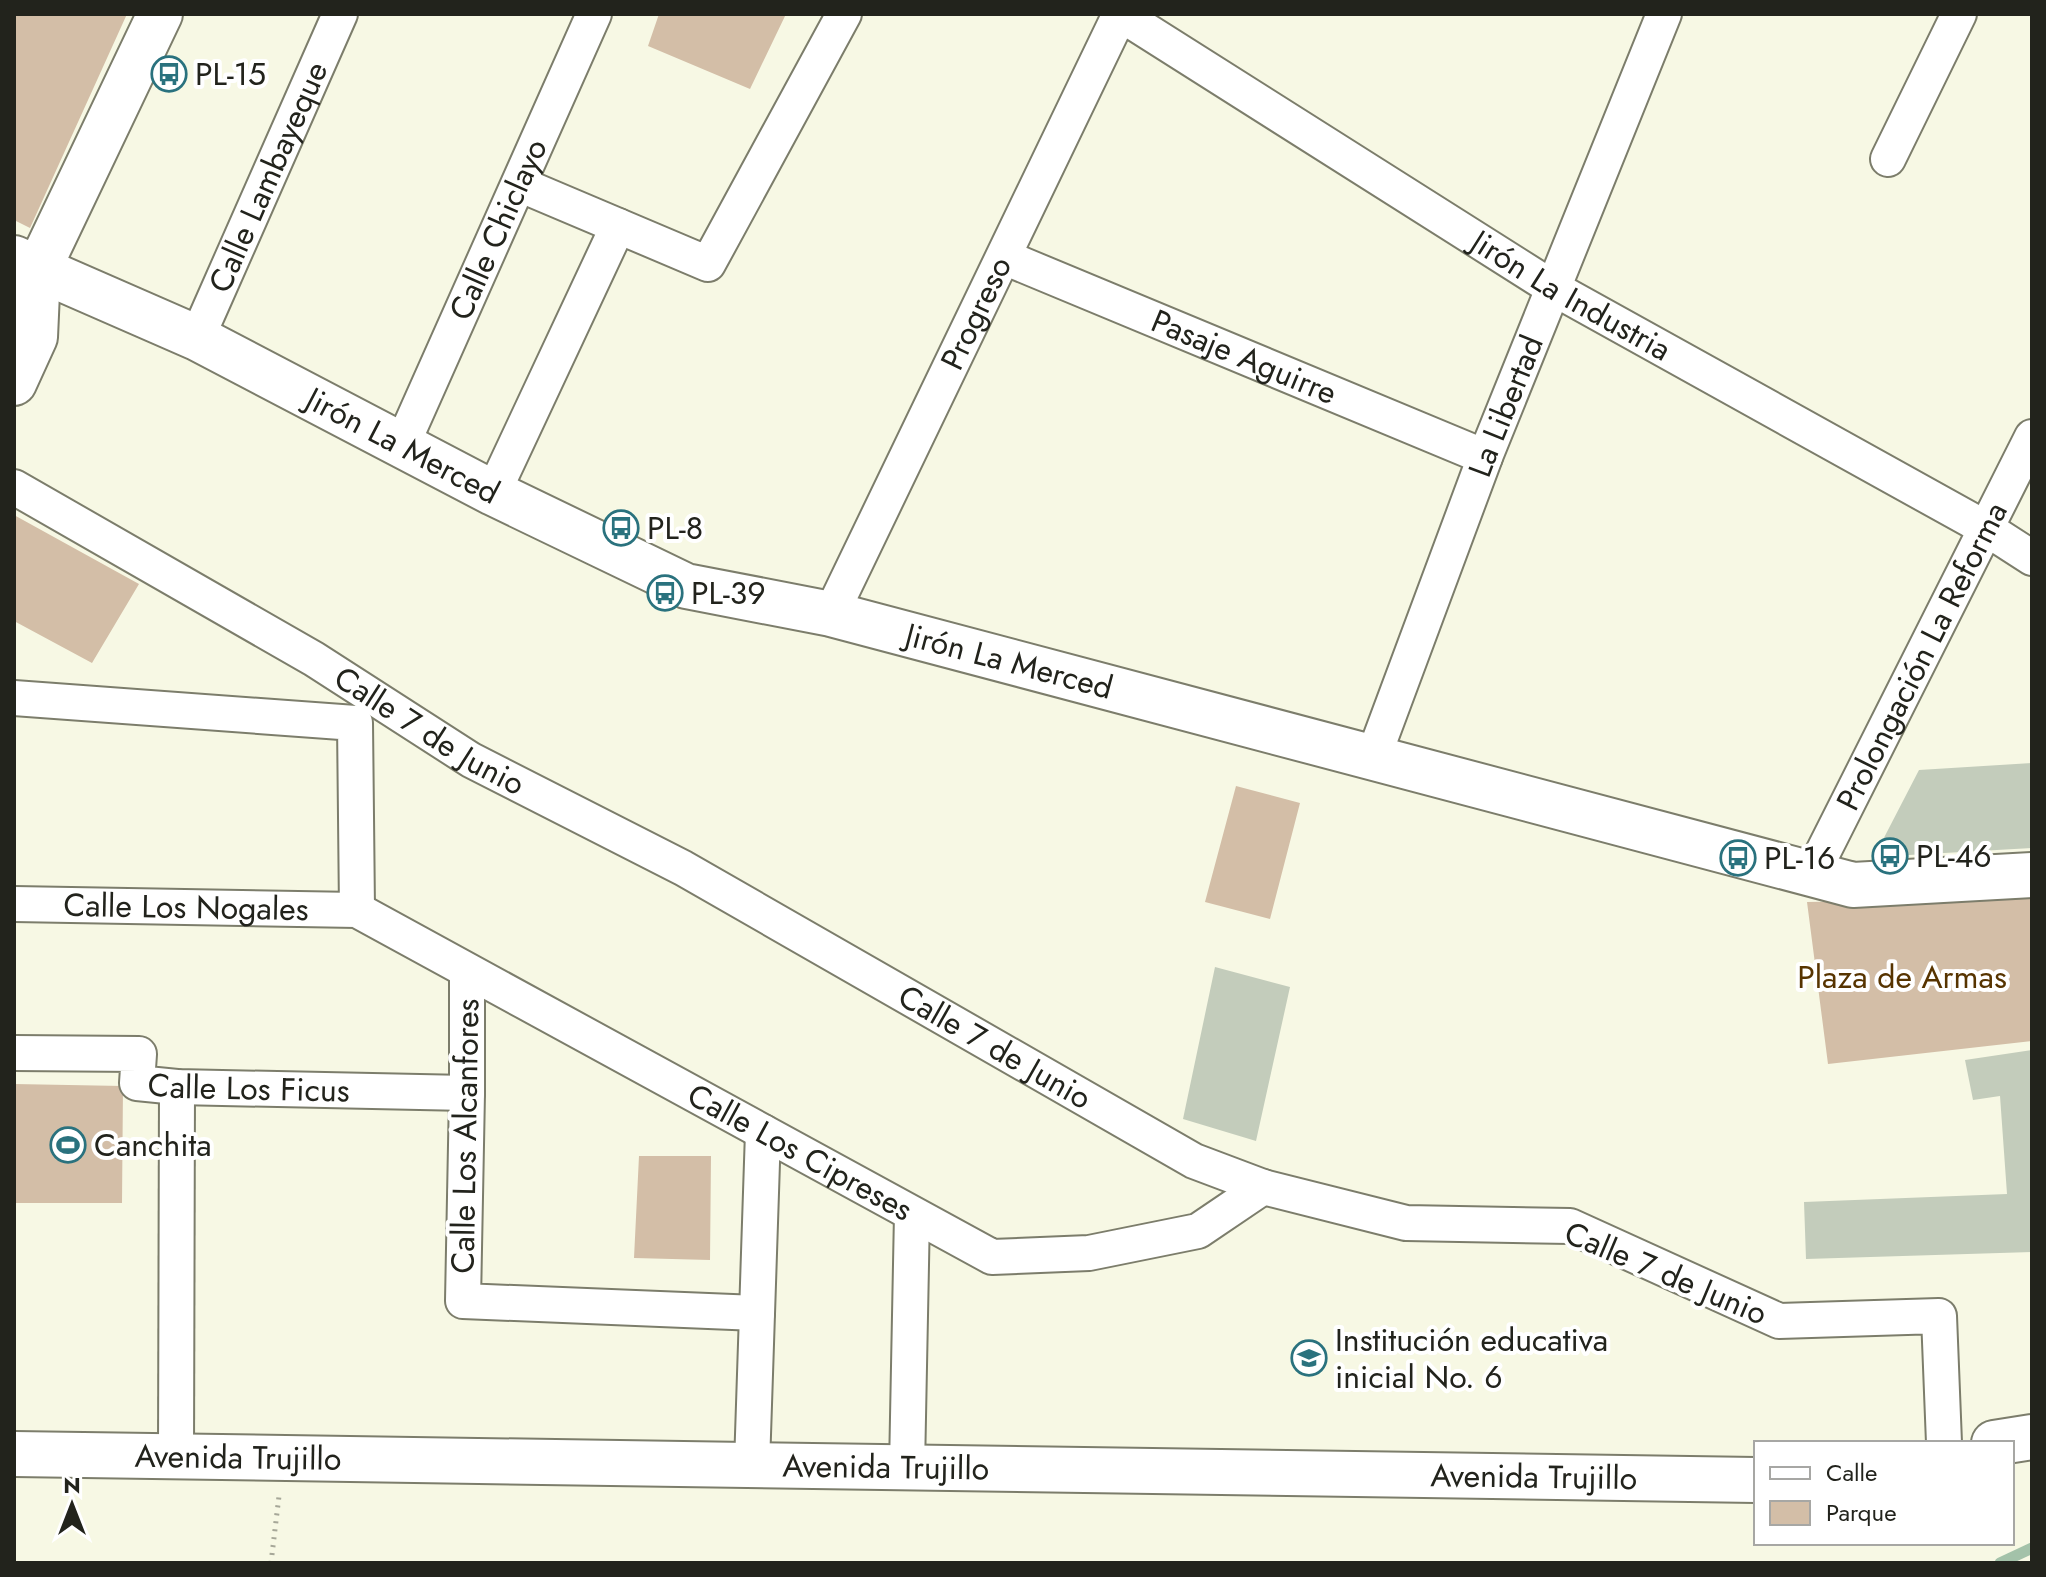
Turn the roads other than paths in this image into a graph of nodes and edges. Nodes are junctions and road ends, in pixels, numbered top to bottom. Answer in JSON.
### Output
{"nodes":[{"id":1,"x":160,"y":14,"type":"edge"},
{"id":2,"x":340,"y":14,"type":"edge"},
{"id":3,"x":594,"y":14,"type":"edge"},
{"id":4,"x":844,"y":14,"type":"edge"},
{"id":5,"x":1120,"y":14,"type":"edge"},
{"id":6,"x":1664,"y":14,"type":"edge"},
{"id":7,"x":1959,"y":14,"type":"edge"},
{"id":8,"x":1888,"y":159,"type":"dead end"},
{"id":9,"x":519,"y":184,"type":"junction"},
{"id":10,"x":618,"y":226,"type":"junction"},
{"id":11,"x":1004,"y":257,"type":"junction"},
{"id":12,"x":22,"y":270,"type":"edge"},
{"id":13,"x":1553,"y":288,"type":"junction"},
{"id":14,"x":197,"y":338,"type":"junction"},
{"id":15,"x":14,"y":383,"type":"edge"},
{"id":16,"x":2032,"y":437,"type":"edge"},
{"id":17,"x":402,"y":445,"type":"junction"},
{"id":18,"x":1485,"y":457,"type":"junction"},
{"id":19,"x":14,"y":487,"type":"edge"},
{"id":20,"x":493,"y":493,"type":"junction"},
{"id":21,"x":1987,"y":529,"type":"junction"},
{"id":22,"x":2032,"y":558,"type":"edge"},
{"id":23,"x":831,"y":614,"type":"junction"},
{"id":24,"x":14,"y":698,"type":"edge"},
{"id":25,"x":1373,"y":758,"type":"junction"},
{"id":26,"x":1812,"y":874,"type":"junction"},
{"id":27,"x":2032,"y":875,"type":"edge"},
{"id":28,"x":14,"y":904,"type":"edge"},
{"id":29,"x":357,"y":910,"type":"junction"},
{"id":30,"x":467,"y":971,"type":"junction"},
{"id":31,"x":14,"y":1053,"type":"edge"},
{"id":32,"x":177,"y":1087,"type":"junction"},
{"id":33,"x":467,"y":1093,"type":"junction"},
{"id":34,"x":763,"y":1132,"type":"junction"},
{"id":35,"x":1263,"y":1187,"type":"junction"},
{"id":36,"x":912,"y":1214,"type":"junction"},
{"id":37,"x":757,"y":1313,"type":"junction"},
{"id":38,"x":2032,"y":1437,"type":"edge"},
{"id":39,"x":1944,"y":1441,"type":"edge"},
{"id":40,"x":2007,"y":1441,"type":"edge"},
{"id":41,"x":14,"y":1454,"type":"edge"},
{"id":42,"x":176,"y":1457,"type":"junction"},
{"id":43,"x":752,"y":1465,"type":"junction"},
{"id":44,"x":907,"y":1468,"type":"junction"},
{"id":45,"x":1754,"y":1480,"type":"edge"}],
"edges":[{"from":1,"to":12,"type":"street"},
{"from":2,"to":14,"type":"street","name":"Calle Lambayeque"},
{"from":3,"to":9,"type":"street","name":"Calle Chiclayo"},
{"from":4,"to":10,"type":"street"},
{"from":5,"to":11,"type":"street","name":"Progreso"},
{"from":5,"to":13,"type":"street","name":"Jirón La Industria"},
{"from":6,"to":13,"type":"street","name":"La Libertad"},
{"from":7,"to":8,"type":"street"},
{"from":9,"to":10,"type":"street"},
{"from":9,"to":17,"type":"street","name":"Calle Chiclayo"},
{"from":10,"to":20,"type":"street"},
{"from":11,"to":18,"type":"street","name":"Pasaje Aguirre"},
{"from":11,"to":23,"type":"street","name":"Progreso"},
{"from":12,"to":14,"type":"street","name":"Jirón La Merced"},
{"from":12,"to":15,"type":"street"},
{"from":13,"to":18,"type":"street","name":"La Libertad"},
{"from":13,"to":21,"type":"street","name":"Jirón La Industria"},
{"from":14,"to":17,"type":"street","name":"Jirón La Merced"},
{"from":16,"to":21,"type":"street","name":"Prolongación La Reforma"},
{"from":17,"to":20,"type":"street","name":"Jirón La Merced"},
{"from":18,"to":25,"type":"street","name":"La Libertad"},
{"from":19,"to":35,"type":"street","name":"Calle 7 de Junio"},
{"from":20,"to":23,"type":"street","name":"Jirón La Merced"},
{"from":21,"to":22,"type":"street","name":"Jirón La Industria"},
{"from":21,"to":26,"type":"street","name":"Prolongación La Reforma"},
{"from":23,"to":25,"type":"street","name":"Jirón La Merced"},
{"from":24,"to":29,"type":"street"},
{"from":25,"to":26,"type":"street","name":"Jirón La Merced"},
{"from":26,"to":27,"type":"street","name":"Jirón La Merced"},
{"from":28,"to":29,"type":"street","name":"Calle Los Nogales"},
{"from":29,"to":30,"type":"street","name":"Calle Los Cipreses"},
{"from":30,"to":33,"type":"street","name":"Calle Los Alcanfores"},
{"from":30,"to":34,"type":"street","name":"Calle Los Cipreses"},
{"from":31,"to":32,"type":"street","name":"Calle Los Ficus"},
{"from":32,"to":33,"type":"street","name":"Calle Los Ficus"},
{"from":32,"to":42,"type":"street"},
{"from":33,"to":37,"type":"street","name":"Calle Los Alcanfores"},
{"from":34,"to":36,"type":"street","name":"Calle Los Cipreses"},
{"from":34,"to":37,"type":"street"},
{"from":35,"to":36,"type":"street","name":"Calle Los Cipreses"},
{"from":35,"to":39,"type":"street","name":"Calle 7 de Junio"},
{"from":36,"to":44,"type":"street"},
{"from":37,"to":43,"type":"street"},
{"from":38,"to":40,"type":"street"},
{"from":41,"to":42,"type":"street","name":"Avenida Trujillo"},
{"from":42,"to":43,"type":"street","name":"Avenida Trujillo"},
{"from":43,"to":44,"type":"street","name":"Avenida Trujillo"},
{"from":44,"to":45,"type":"street","name":"Avenida Trujillo"}]}
